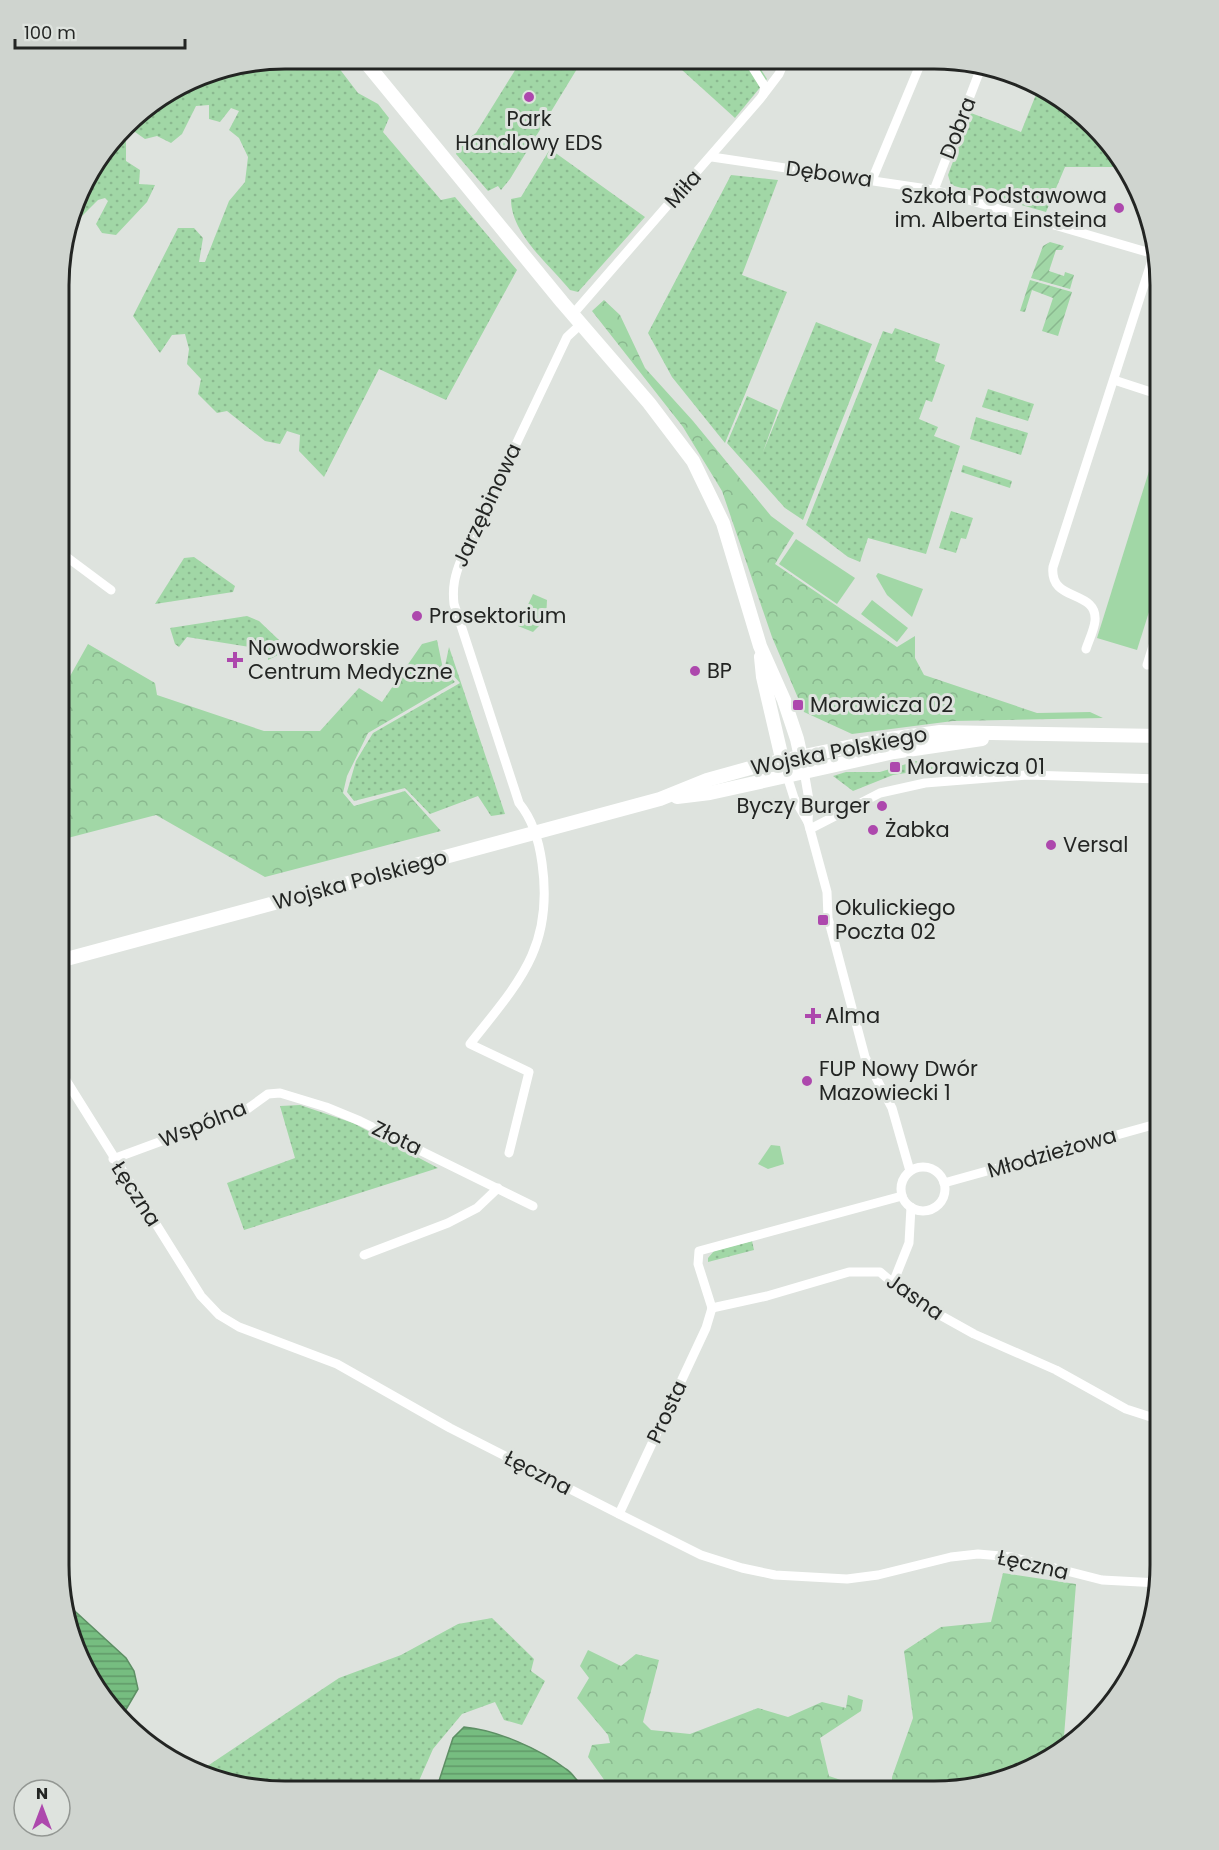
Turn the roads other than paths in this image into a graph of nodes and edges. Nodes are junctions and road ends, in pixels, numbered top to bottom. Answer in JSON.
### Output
{"nodes":[{"id":1,"x":371,"y":69,"type":"edge"},
{"id":2,"x":754,"y":69,"type":"edge"},
{"id":3,"x":781,"y":69,"type":"edge"},
{"id":4,"x":918,"y":69,"type":"edge"},
{"id":5,"x":979,"y":74,"type":"edge"},
{"id":6,"x":763,"y":95,"type":"junction"},
{"id":7,"x":712,"y":157,"type":"junction"},
{"id":8,"x":872,"y":180,"type":"junction"},
{"id":9,"x":934,"y":190,"type":"junction"},
{"id":10,"x":1147,"y":252,"type":"edge"},
{"id":11,"x":1150,"y":268,"type":"edge"},
{"id":12,"x":577,"y":319,"type":"junction"},
{"id":13,"x":1114,"y":380,"type":"junction"},
{"id":14,"x":1150,"y":393,"type":"edge"},
{"id":15,"x":69,"y":559,"type":"edge"},
{"id":16,"x":111,"y":590,"type":"dead end"},
{"id":17,"x":760,"y":646,"type":"junction"},
{"id":18,"x":1086,"y":649,"type":"dead end"},
{"id":19,"x":1150,"y":655,"type":"edge"},
{"id":20,"x":1147,"y":665,"type":"dead end"},
{"id":21,"x":1023,"y":732,"type":"junction"},
{"id":22,"x":1150,"y":736,"type":"edge"},
{"id":23,"x":801,"y":756,"type":"junction"},
{"id":24,"x":782,"y":760,"type":"junction"},
{"id":25,"x":804,"y":771,"type":"junction"},
{"id":26,"x":787,"y":776,"type":"junction"},
{"id":27,"x":1150,"y":779,"type":"edge"},
{"id":28,"x":660,"y":799,"type":"junction"},
{"id":29,"x":809,"y":826,"type":"junction"},
{"id":30,"x":535,"y":832,"type":"junction"},
{"id":31,"x":69,"y":958,"type":"edge"},
{"id":32,"x":69,"y":1086,"type":"edge"},
{"id":33,"x":292,"y":1096,"type":"joint"},
{"id":34,"x":1150,"y":1126,"type":"edge"},
{"id":35,"x":509,"y":1153,"type":"dead end"},
{"id":36,"x":113,"y":1159,"type":"junction"},
{"id":37,"x":910,"y":1171,"type":"junction"},
{"id":38,"x":944,"y":1183,"type":"junction"},
{"id":39,"x":498,"y":1188,"type":"junction"},
{"id":40,"x":902,"y":1196,"type":"junction"},
{"id":41,"x":533,"y":1206,"type":"dead end"},
{"id":42,"x":911,"y":1207,"type":"junction"},
{"id":43,"x":364,"y":1255,"type":"dead end"},
{"id":44,"x":894,"y":1283,"type":"junction"},
{"id":45,"x":712,"y":1308,"type":"junction"},
{"id":46,"x":1150,"y":1417,"type":"edge"},
{"id":47,"x":619,"y":1514,"type":"junction"},
{"id":48,"x":1150,"y":1582,"type":"edge"}],
"edges":[{"from":1,"to":12,"type":"main road"},
{"from":2,"to":6,"type":"street"},
{"from":3,"to":6,"type":"street","name":"Miła"},
{"from":4,"to":8,"type":"street"},
{"from":5,"to":9,"type":"street","name":"Dobra"},
{"from":6,"to":7,"type":"street","name":"Miła"},
{"from":7,"to":8,"type":"street","name":"Dębowa"},
{"from":7,"to":12,"type":"street","name":"Miła"},
{"from":8,"to":9,"type":"street","name":"Dębowa"},
{"from":9,"to":10,"type":"street","name":"Dębowa"},
{"from":11,"to":13,"type":"street"},
{"from":12,"to":17,"type":"main road"},
{"from":12,"to":30,"type":"street","name":"Jarzębinowa"},
{"from":13,"to":14,"type":"street"},
{"from":13,"to":18,"type":"street"},
{"from":15,"to":16,"type":"street"},
{"from":17,"to":23,"type":"main road"},
{"from":17,"to":24,"type":"main road"},
{"from":19,"to":20,"type":"street"},
{"from":21,"to":22,"type":"main road","name":"Wojska Polskiego"},
{"from":21,"to":23,"type":"main road","name":"Wojska Polskiego"},
{"from":21,"to":25,"type":"main road","name":"Wojska Polskiego"},
{"from":23,"to":24,"type":"main road","name":"Wojska Polskiego"},
{"from":23,"to":25,"type":"main road"},
{"from":24,"to":26,"type":"main road"},
{"from":24,"to":28,"type":"main road","name":"Wojska Polskiego"},
{"from":25,"to":26,"type":"main road","name":"Wojska Polskiego"},
{"from":25,"to":29,"type":"street"},
{"from":26,"to":28,"type":"main road","name":"Wojska Polskiego"},
{"from":26,"to":29,"type":"street"},
{"from":27,"to":29,"type":"street"},
{"from":28,"to":30,"type":"main road","name":"Wojska Polskiego"},
{"from":29,"to":37,"type":"street"},
{"from":30,"to":31,"type":"main road","name":"Wojska Polskiego"},
{"from":30,"to":35,"type":"street","name":"Jarzębinowa"},
{"from":32,"to":36,"type":"street","name":"Łęczna"},
{"from":33,"to":36,"type":"street","name":"Wspólna"},
{"from":33,"to":39,"type":"street","name":"Złota"},
{"from":34,"to":38,"type":"street","name":"Młodzieżowa"},
{"from":36,"to":47,"type":"street","name":"Łęczna"},
{"from":37,"to":38,"type":"street"},
{"from":37,"to":40,"type":"street"},
{"from":38,"to":42,"type":"street"},
{"from":39,"to":41,"type":"street","name":"Złota"},
{"from":39,"to":43,"type":"street"},
{"from":40,"to":42,"type":"street"},
{"from":40,"to":45,"type":"street"},
{"from":42,"to":44,"type":"street"},
{"from":44,"to":45,"type":"street","name":"Jasna"},
{"from":44,"to":46,"type":"street","name":"Jasna"},
{"from":45,"to":47,"type":"street","name":"Prosta"},
{"from":47,"to":48,"type":"street","name":"Łęczna"}]}
